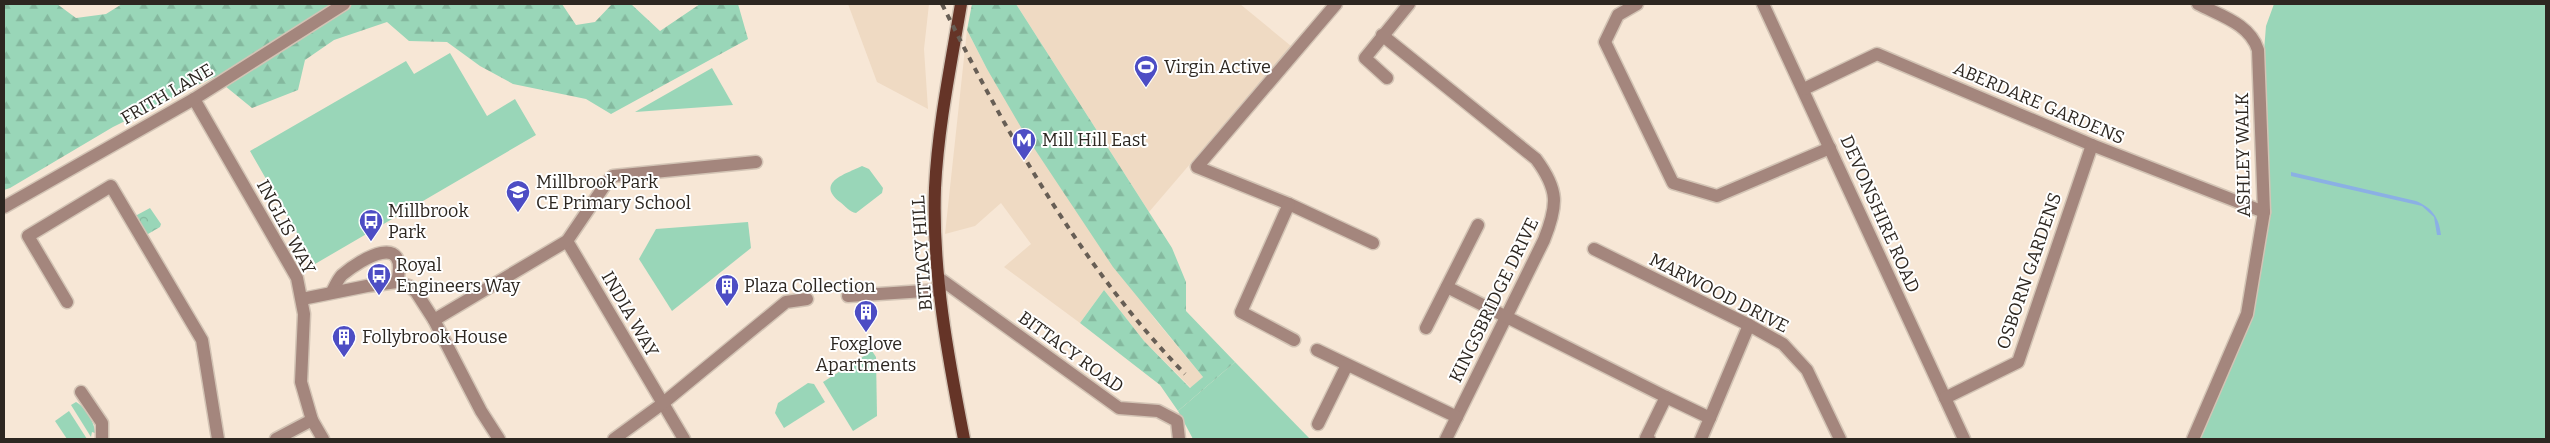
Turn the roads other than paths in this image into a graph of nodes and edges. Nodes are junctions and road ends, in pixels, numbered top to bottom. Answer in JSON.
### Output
{"nodes":[{"id":1,"x":344,"y":4,"type":"edge"},
{"id":2,"x":961,"y":4,"type":"edge"},
{"id":3,"x":1336,"y":4,"type":"edge"},
{"id":4,"x":1409,"y":4,"type":"edge"},
{"id":5,"x":1637,"y":4,"type":"edge"},
{"id":6,"x":1763,"y":4,"type":"edge"},
{"id":7,"x":2198,"y":4,"type":"edge"},
{"id":8,"x":1382,"y":35,"type":"junction"},
{"id":9,"x":1387,"y":78,"type":"dead end"},
{"id":10,"x":1804,"y":89,"type":"junction"},
{"id":11,"x":194,"y":99,"type":"junction"},
{"id":12,"x":2092,"y":145,"type":"junction"},
{"id":13,"x":1830,"y":148,"type":"junction"},
{"id":14,"x":756,"y":162,"type":"dead end"},
{"id":15,"x":6,"y":201,"type":"edge"},
{"id":16,"x":1289,"y":204,"type":"junction"},
{"id":17,"x":2264,"y":212,"type":"junction"},
{"id":18,"x":1478,"y":225,"type":"dead end"},
{"id":19,"x":567,"y":241,"type":"junction"},
{"id":20,"x":1373,"y":243,"type":"dead end"},
{"id":21,"x":1594,"y":250,"type":"dead end"},
{"id":22,"x":397,"y":282,"type":"junction"},
{"id":23,"x":940,"y":284,"type":"junction"},
{"id":24,"x":1447,"y":287,"type":"junction"},
{"id":25,"x":332,"y":292,"type":"junction"},
{"id":26,"x":848,"y":296,"type":"dead end"},
{"id":27,"x":302,"y":299,"type":"junction"},
{"id":28,"x":807,"y":299,"type":"dead end"},
{"id":29,"x":67,"y":302,"type":"dead end"},
{"id":30,"x":1505,"y":318,"type":"junction"},
{"id":31,"x":434,"y":320,"type":"junction"},
{"id":32,"x":1749,"y":324,"type":"junction"},
{"id":33,"x":1426,"y":328,"type":"dead end"},
{"id":34,"x":1294,"y":340,"type":"dead end"},
{"id":35,"x":1316,"y":350,"type":"dead end"},
{"id":36,"x":1348,"y":365,"type":"junction"},
{"id":37,"x":81,"y":392,"type":"dead end"},
{"id":38,"x":1666,"y":397,"type":"junction"},
{"id":39,"x":1944,"y":398,"type":"junction"},
{"id":40,"x":662,"y":404,"type":"junction"},
{"id":41,"x":1457,"y":417,"type":"junction"},
{"id":42,"x":1710,"y":418,"type":"junction"},
{"id":43,"x":312,"y":420,"type":"junction"},
{"id":44,"x":1318,"y":424,"type":"dead end"},
{"id":45,"x":102,"y":439,"type":"edge"},
{"id":46,"x":218,"y":439,"type":"edge"},
{"id":47,"x":276,"y":439,"type":"edge"},
{"id":48,"x":323,"y":439,"type":"edge"},
{"id":49,"x":499,"y":439,"type":"edge"},
{"id":50,"x":614,"y":439,"type":"edge"},
{"id":51,"x":684,"y":439,"type":"edge"},
{"id":52,"x":964,"y":439,"type":"edge"},
{"id":53,"x":1179,"y":439,"type":"edge"},
{"id":54,"x":1446,"y":439,"type":"edge"},
{"id":55,"x":1647,"y":439,"type":"edge"},
{"id":56,"x":1701,"y":439,"type":"edge"},
{"id":57,"x":1840,"y":439,"type":"edge"},
{"id":58,"x":1964,"y":439,"type":"edge"},
{"id":59,"x":2193,"y":439,"type":"edge"}],
"edges":[{"from":1,"to":11,"type":"street","name":"FRITH LANE"},
{"from":2,"to":23,"type":"main road","name":"BITTACY HILL"},
{"from":3,"to":16,"type":"street"},
{"from":4,"to":8,"type":"street"},
{"from":5,"to":13,"type":"street"},
{"from":6,"to":10,"type":"street","name":"DEVONSHIRE ROAD"},
{"from":7,"to":17,"type":"street","name":"ASHLEY WALK"},
{"from":8,"to":9,"type":"street"},
{"from":8,"to":30,"type":"street","name":"KINGSBRIDGE DRIVE"},
{"from":10,"to":12,"type":"street","name":"ABERDARE GARDENS"},
{"from":10,"to":13,"type":"street","name":"DEVONSHIRE ROAD"},
{"from":11,"to":15,"type":"street","name":"FRITH LANE"},
{"from":11,"to":27,"type":"street","name":"INGLIS WAY"},
{"from":12,"to":17,"type":"street","name":"ABERDARE GARDENS"},
{"from":12,"to":39,"type":"street","name":"OSBORN GARDENS"},
{"from":13,"to":39,"type":"street","name":"DEVONSHIRE ROAD"},
{"from":14,"to":19,"type":"street"},
{"from":16,"to":20,"type":"street"},
{"from":16,"to":34,"type":"street"},
{"from":17,"to":59,"type":"street","name":"ASHLEY WALK"},
{"from":18,"to":24,"type":"street"},
{"from":19,"to":31,"type":"street"},
{"from":19,"to":40,"type":"street","name":"INDIA WAY"},
{"from":21,"to":32,"type":"street","name":"MARWOOD DRIVE"},
{"from":22,"to":25,"type":"street"},
{"from":22,"to":25,"type":"street"},
{"from":22,"to":31,"type":"street"},
{"from":23,"to":26,"type":"street"},
{"from":23,"to":52,"type":"main road","name":"BITTACY HILL"},
{"from":23,"to":53,"type":"street","name":"BITTACY ROAD"},
{"from":24,"to":30,"type":"street"},
{"from":24,"to":33,"type":"street"},
{"from":25,"to":27,"type":"street"},
{"from":27,"to":43,"type":"street","name":"INGLIS WAY"},
{"from":28,"to":40,"type":"street"},
{"from":29,"to":46,"type":"street"},
{"from":30,"to":38,"type":"street"},
{"from":30,"to":41,"type":"street","name":"KINGSBRIDGE DRIVE"},
{"from":31,"to":49,"type":"street"},
{"from":32,"to":42,"type":"street"},
{"from":32,"to":57,"type":"street","name":"MARWOOD DRIVE"},
{"from":35,"to":36,"type":"street"},
{"from":36,"to":41,"type":"street"},
{"from":36,"to":44,"type":"street"},
{"from":37,"to":45,"type":"street"},
{"from":38,"to":42,"type":"street"},
{"from":38,"to":55,"type":"street"},
{"from":39,"to":58,"type":"street","name":"DEVONSHIRE ROAD"},
{"from":40,"to":50,"type":"street"},
{"from":40,"to":51,"type":"street","name":"INDIA WAY"},
{"from":41,"to":54,"type":"street","name":"KINGSBRIDGE DRIVE"},
{"from":42,"to":56,"type":"street"},
{"from":43,"to":47,"type":"street"},
{"from":43,"to":48,"type":"street","name":"INGLIS WAY"}]}
